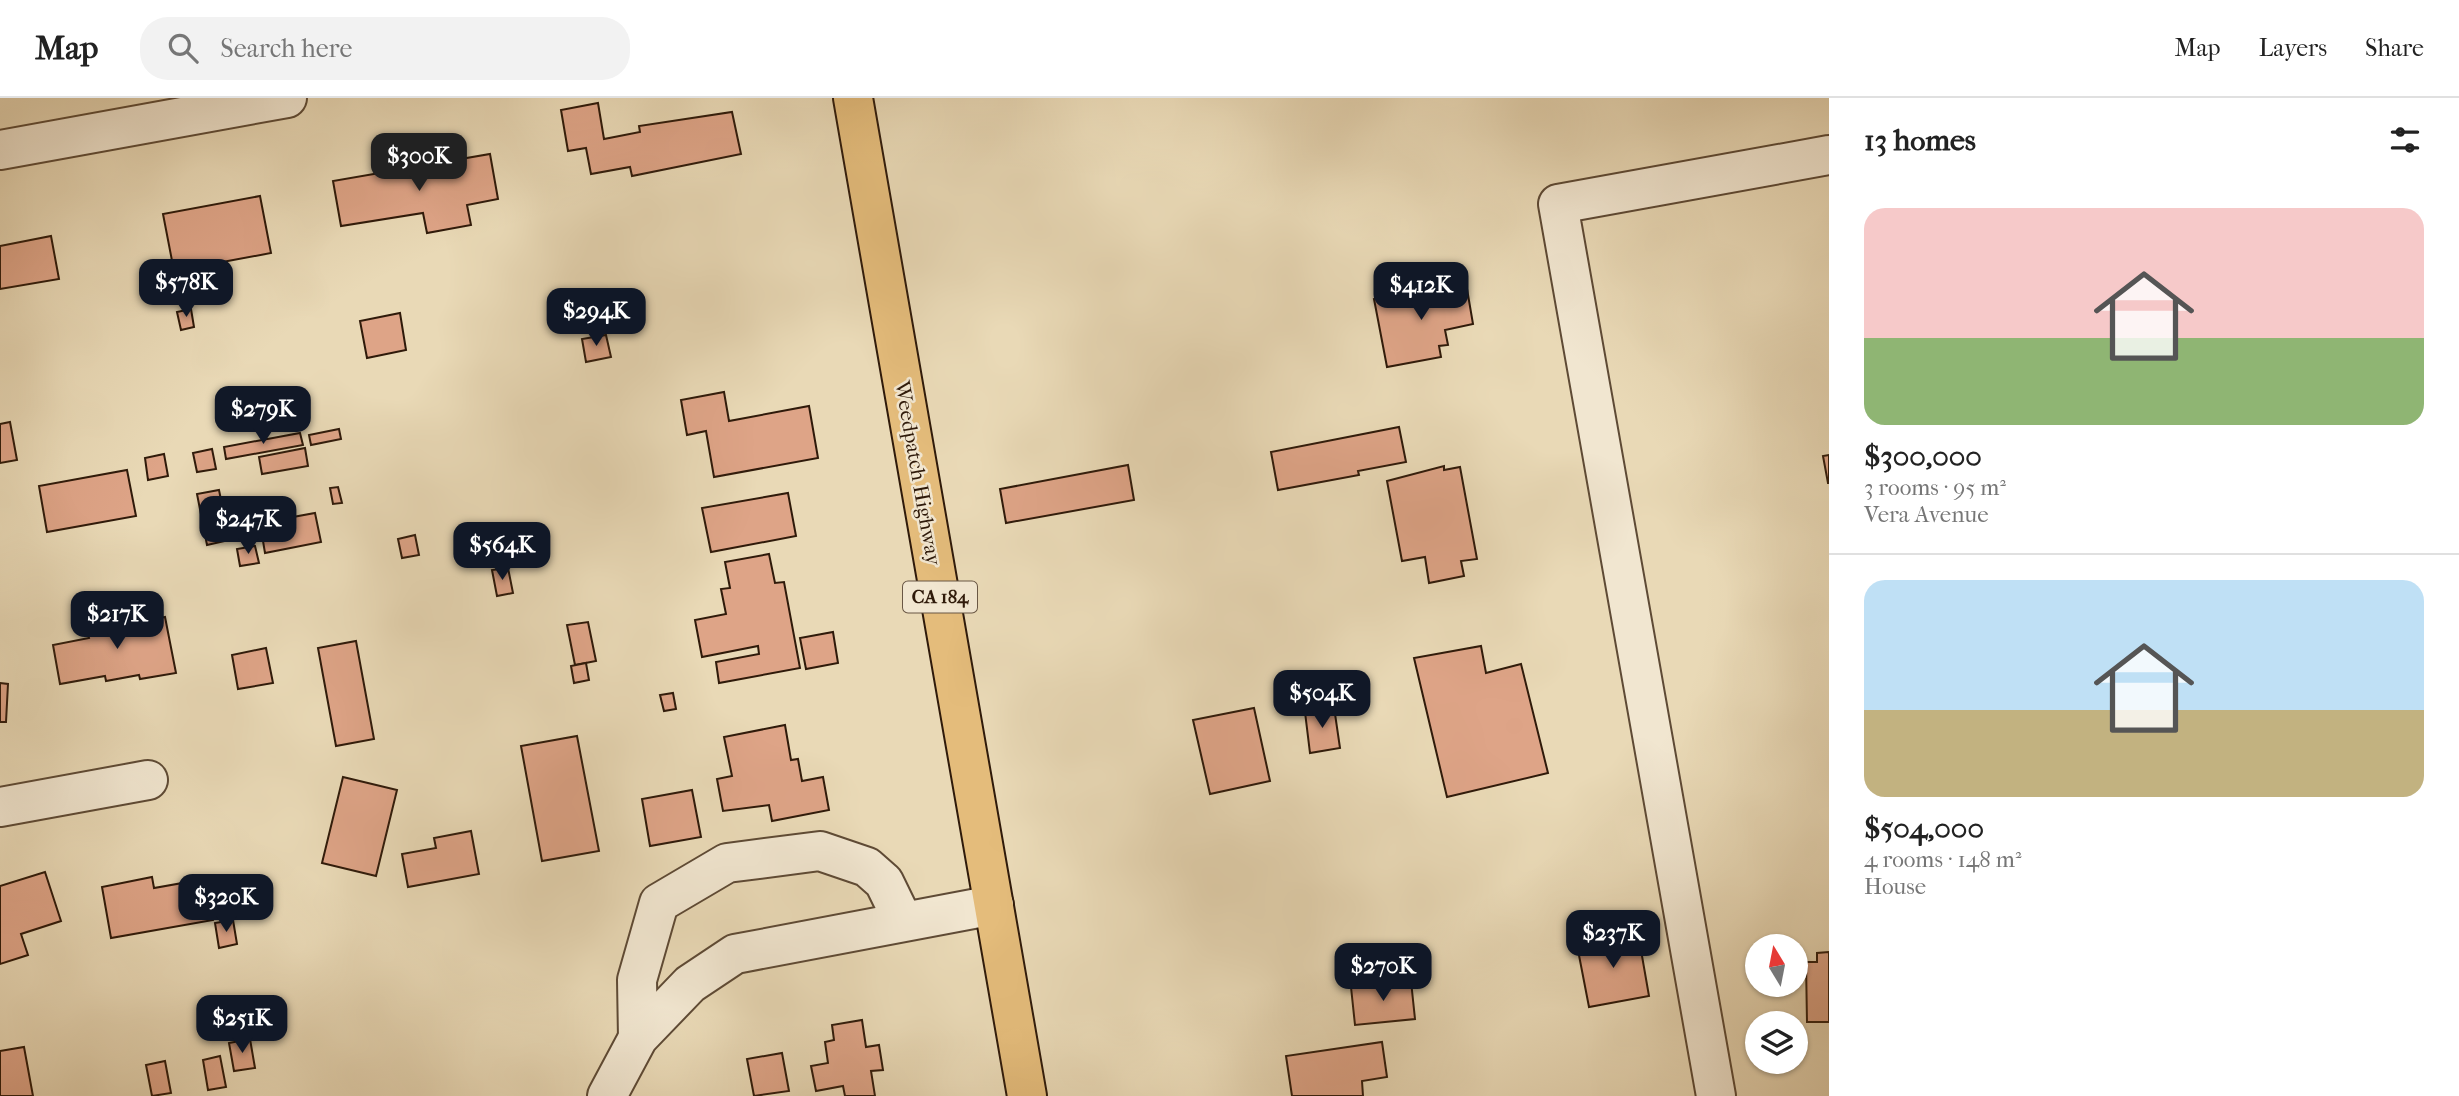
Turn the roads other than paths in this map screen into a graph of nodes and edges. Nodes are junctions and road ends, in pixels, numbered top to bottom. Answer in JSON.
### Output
{"nodes":[{"id":1,"x":287,"y":98,"type":"edge"},
{"id":2,"x":853,"y":98,"type":"edge"},
{"id":3,"x":0,"y":150,"type":"edge"},
{"id":4,"x":1829,"y":155,"type":"edge"},
{"id":5,"x":148,"y":780,"type":"dead end"},
{"id":6,"x":0,"y":807,"type":"edge"},
{"id":7,"x":994,"y":905,"type":"junction"},
{"id":8,"x":903,"y":921,"type":"junction"},
{"id":9,"x":638,"y":1038,"type":"junction"},
{"id":10,"x":607,"y":1096,"type":"edge"},
{"id":11,"x":1027,"y":1096,"type":"edge"},
{"id":12,"x":1716,"y":1096,"type":"edge"}],
"edges":[{"from":1,"to":3,"type":"street"},
{"from":2,"to":7,"type":"main road","name":"Weedpatch Highway","number":"CA 184"},
{"from":4,"to":12,"type":"street"},
{"from":5,"to":6,"type":"street"},
{"from":7,"to":8,"type":"street"},
{"from":7,"to":11,"type":"main road","name":"Weedpatch Highway","number":"CA 184"},
{"from":8,"to":9,"type":"street"},
{"from":8,"to":9,"type":"street"},
{"from":9,"to":10,"type":"street"}]}
